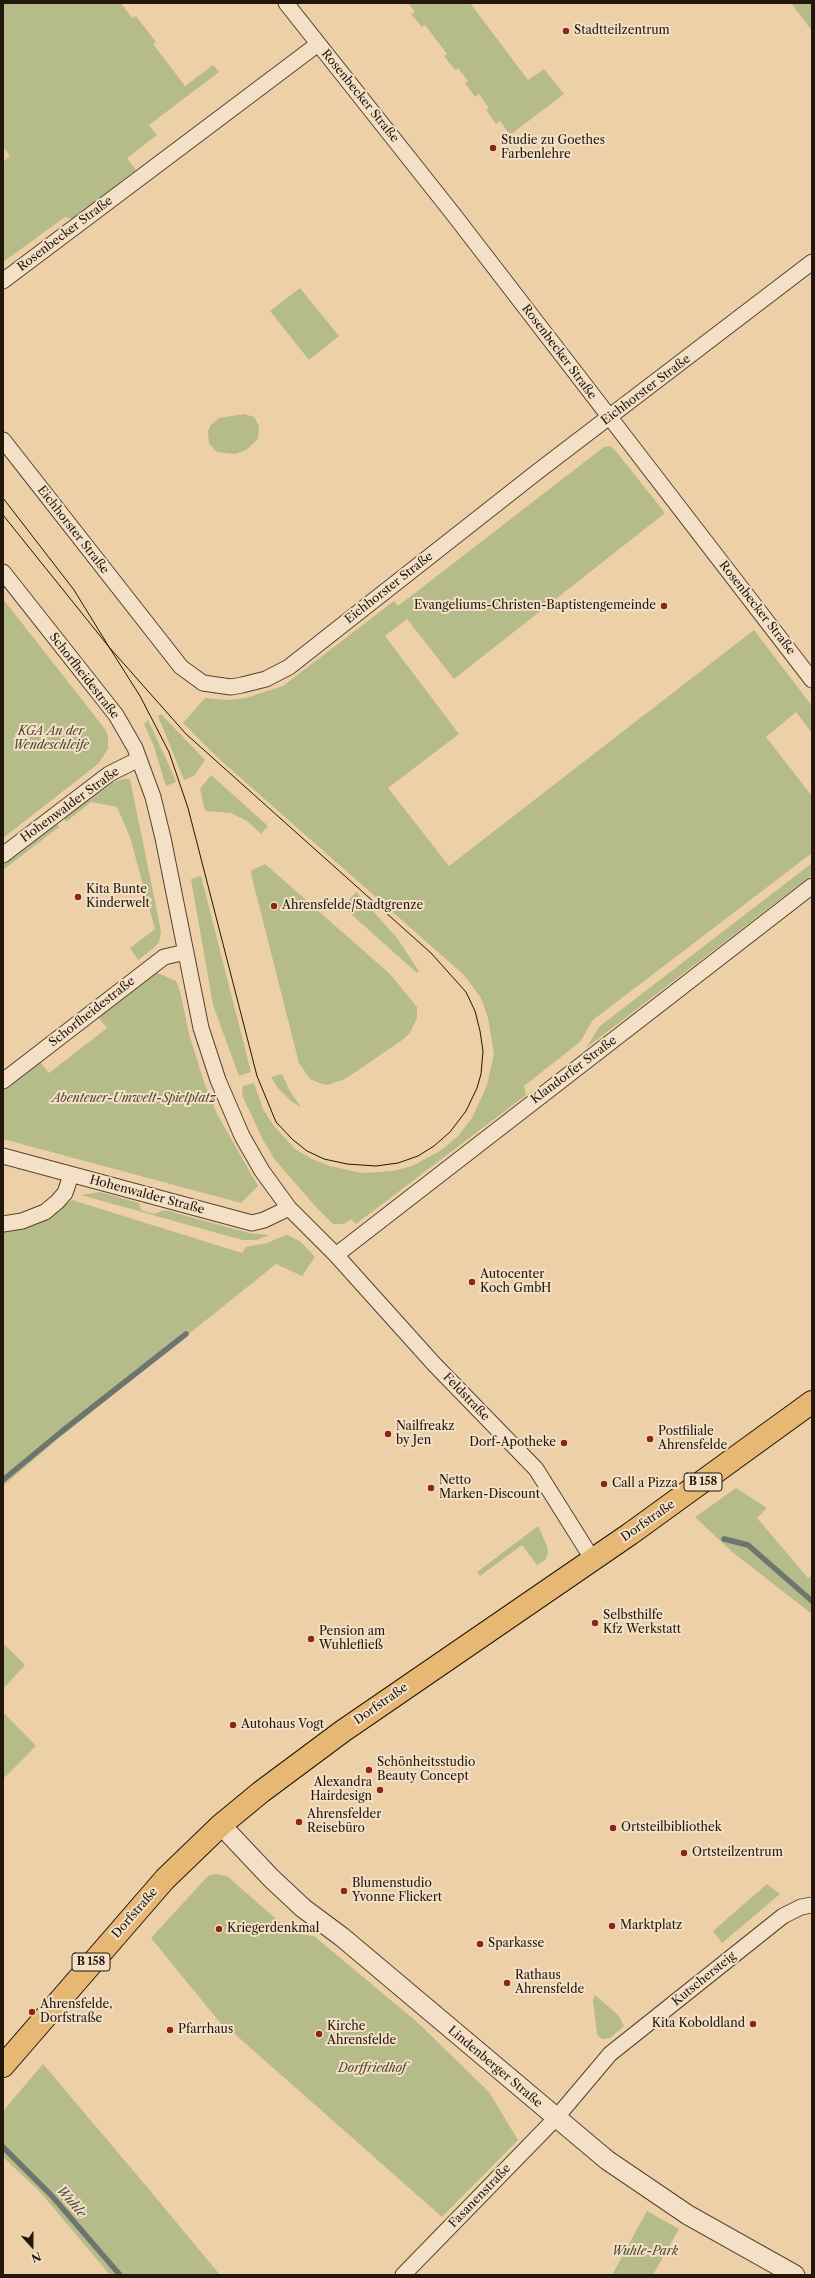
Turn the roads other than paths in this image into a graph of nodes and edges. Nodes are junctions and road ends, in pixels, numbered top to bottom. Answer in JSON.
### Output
{"nodes":[{"id":1,"x":286,"y":3,"type":"edge"},
{"id":2,"x":318,"y":44,"type":"junction"},
{"id":3,"x":812,"y":262,"type":"edge"},
{"id":4,"x":3,"y":281,"type":"edge"},
{"id":5,"x":608,"y":417,"type":"junction"},
{"id":6,"x":3,"y":440,"type":"edge"},
{"id":7,"x":3,"y":572,"type":"edge"},
{"id":8,"x":812,"y":680,"type":"edge"},
{"id":9,"x":139,"y":759,"type":"junction"},
{"id":10,"x":3,"y":855,"type":"edge"},
{"id":11,"x":812,"y":886,"type":"edge"},
{"id":12,"x":186,"y":952,"type":"junction"},
{"id":13,"x":3,"y":1081,"type":"edge"},
{"id":14,"x":3,"y":1156,"type":"edge"},
{"id":15,"x":71,"y":1175,"type":"junction"},
{"id":16,"x":289,"y":1208,"type":"junction"},
{"id":17,"x":3,"y":1224,"type":"edge"},
{"id":18,"x":339,"y":1258,"type":"junction"},
{"id":19,"x":812,"y":1402,"type":"edge"},
{"id":20,"x":593,"y":1560,"type":"junction"},
{"id":21,"x":221,"y":1825,"type":"junction"},
{"id":22,"x":812,"y":1905,"type":"edge"},
{"id":23,"x":3,"y":2066,"type":"edge"},
{"id":24,"x":556,"y":2118,"type":"junction"},
{"id":25,"x":403,"y":2275,"type":"edge"},
{"id":26,"x":795,"y":2275,"type":"edge"}],
"edges":[{"from":1,"to":2,"type":"street","name":"Rosenbecker Straße"},
{"from":2,"to":4,"type":"street","name":"Rosenbecker Straße"},
{"from":2,"to":5,"type":"street","name":"Rosenbecker Straße"},
{"from":3,"to":5,"type":"street","name":"Eichhorster Straße"},
{"from":5,"to":6,"type":"street","name":"Eichhorster Straße"},
{"from":5,"to":8,"type":"street","name":"Rosenbecker Straße"},
{"from":7,"to":9,"type":"street","name":"Schorfheidestraße"},
{"from":9,"to":10,"type":"street","name":"Hohenwalder Straße"},
{"from":9,"to":12,"type":"street","name":"Schorfheidestraße"},
{"from":11,"to":18,"type":"street","name":"Klandorfer Straße"},
{"from":12,"to":13,"type":"street","name":"Schorfheidestraße"},
{"from":12,"to":16,"type":"street","name":"Schorfheidestraße"},
{"from":14,"to":15,"type":"street","name":"Hohenwalder Straße"},
{"from":15,"to":16,"type":"street","name":"Hohenwalder Straße"},
{"from":15,"to":17,"type":"street"},
{"from":16,"to":18,"type":"street","name":"Schorfheidestraße"},
{"from":18,"to":20,"type":"street","name":"Feldstraße"},
{"from":19,"to":20,"type":"main road","name":"Dorfstraße","number":"B 158"},
{"from":20,"to":21,"type":"main road","name":"Dorfstraße","number":"B 158"},
{"from":21,"to":23,"type":"main road","name":"Dorfstraße","number":"B 158"},
{"from":21,"to":24,"type":"street","name":"Lindenberger Straße"},
{"from":22,"to":24,"type":"street","name":"Kutschersteig"},
{"from":24,"to":25,"type":"street","name":"Fasanenstraße"},
{"from":24,"to":26,"type":"street","name":"Lindenberger Straße"}]}
